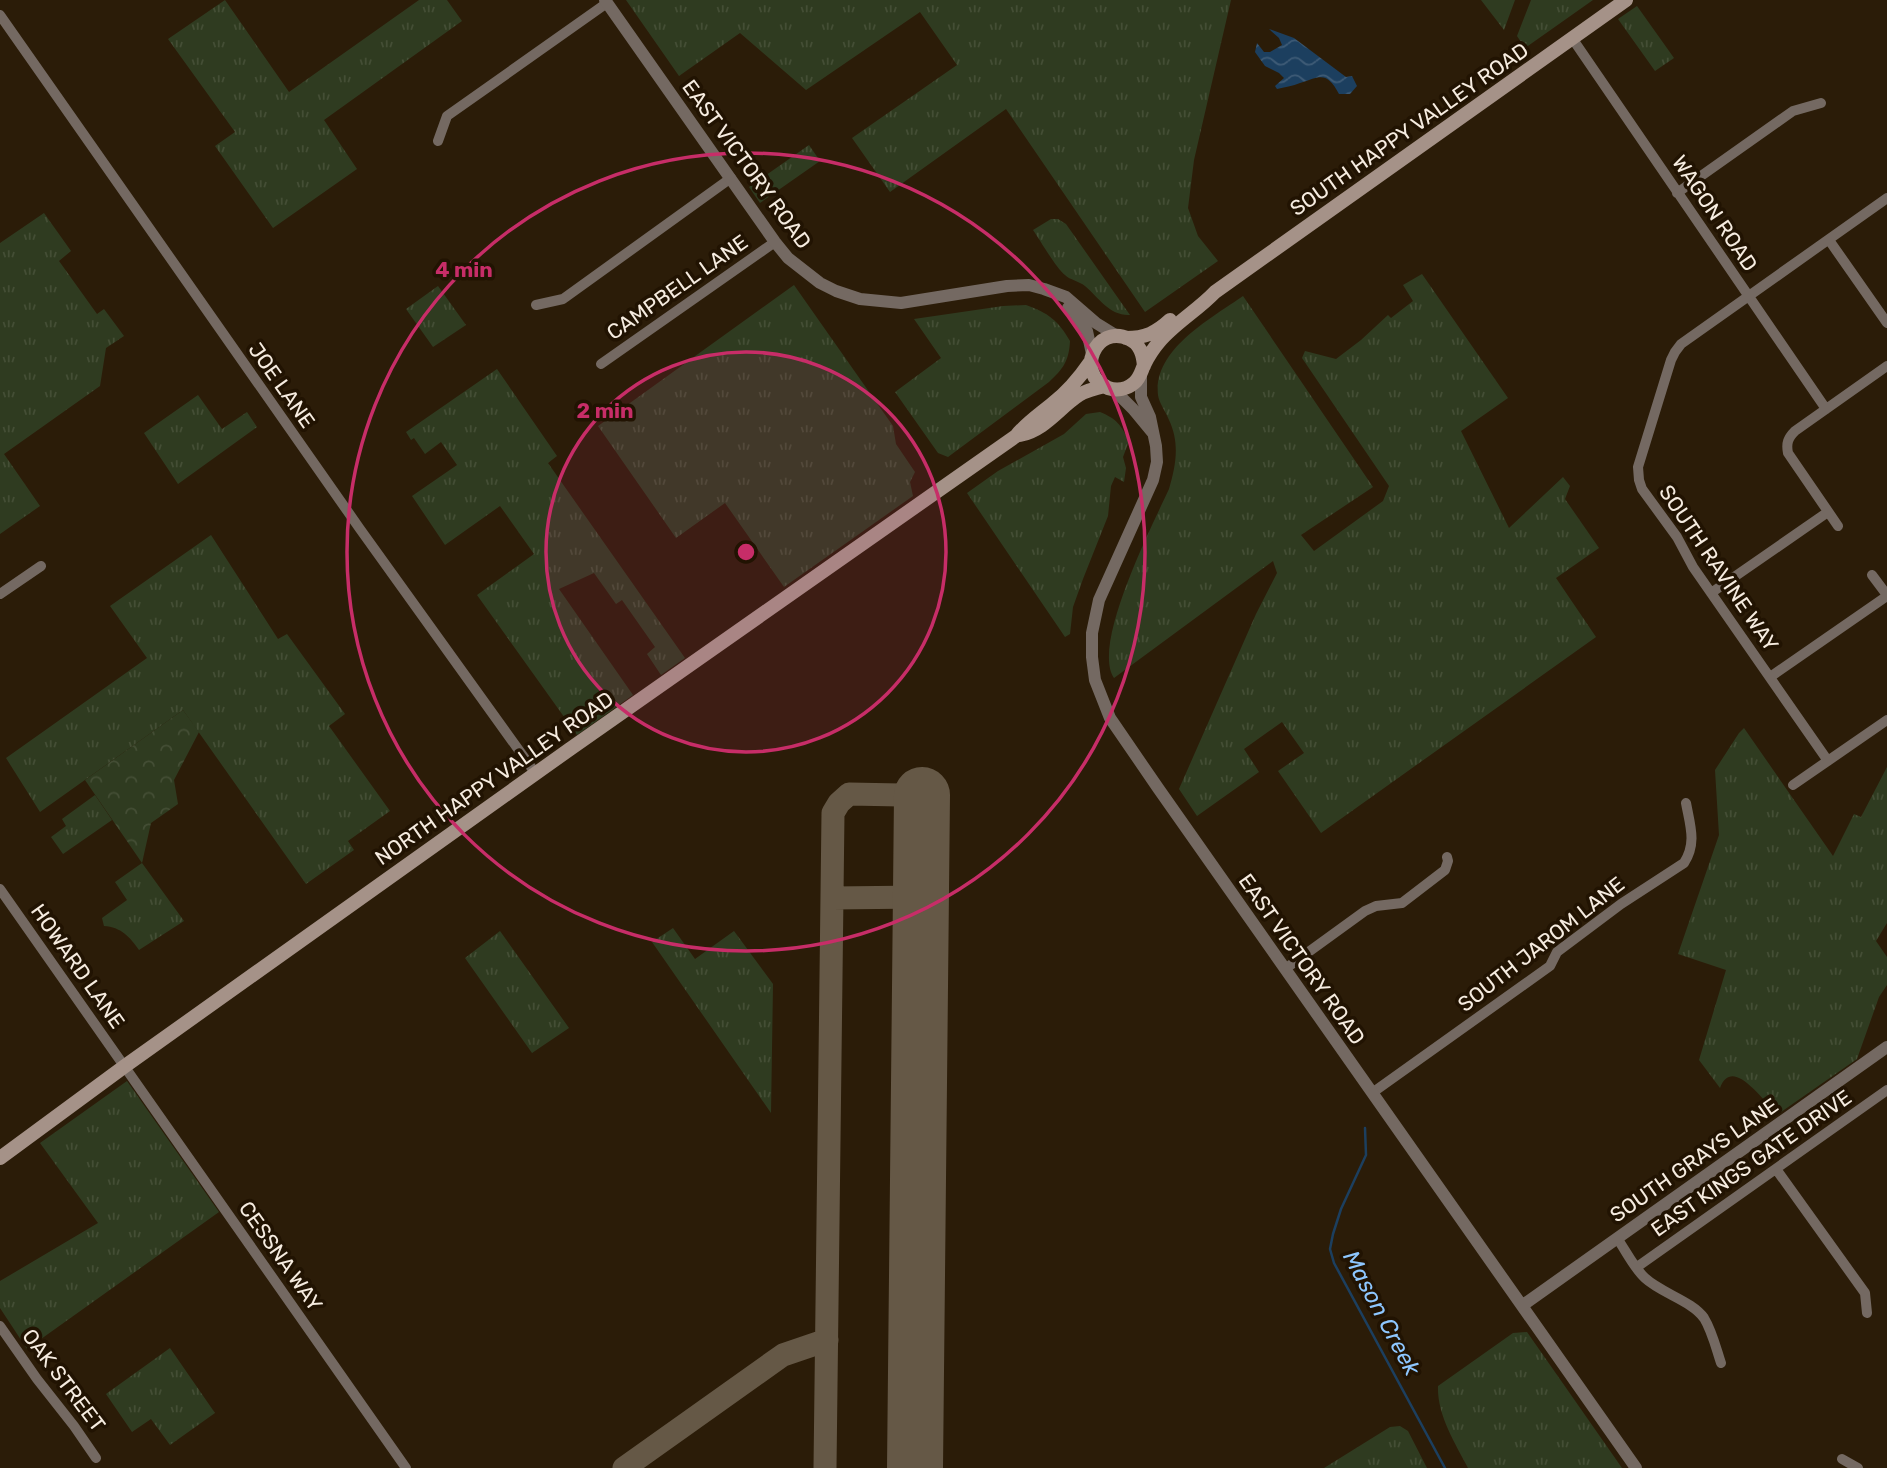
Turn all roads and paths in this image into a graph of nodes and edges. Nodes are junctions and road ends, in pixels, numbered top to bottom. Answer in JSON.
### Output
{"nodes":[{"id":1,"x":1626,"y":0,"type":"edge"},
{"id":2,"x":606,"y":1,"type":"edge"},
{"id":3,"x":0,"y":15,"type":"edge"},
{"id":4,"x":1572,"y":38,"type":"junction"},
{"id":5,"x":1821,"y":103,"type":"dead end"},
{"id":6,"x":438,"y":141,"type":"dead end"},
{"id":7,"x":731,"y":178,"type":"junction"},
{"id":8,"x":1677,"y":192,"type":"junction"},
{"id":9,"x":1887,"y":198,"type":"edge"},
{"id":10,"x":1829,"y":240,"type":"junction"},
{"id":11,"x":775,"y":242,"type":"junction"},
{"id":12,"x":1215,"y":292,"type":"junction"},
{"id":13,"x":1057,"y":294,"type":"junction"},
{"id":14,"x":1748,"y":297,"type":"junction"},
{"id":15,"x":536,"y":305,"type":"dead end"},
{"id":16,"x":1887,"y":323,"type":"edge"},
{"id":17,"x":1122,"y":337,"type":"junction"},
{"id":18,"x":1092,"y":357,"type":"junction"},
{"id":19,"x":601,"y":364,"type":"dead end"},
{"id":20,"x":1887,"y":366,"type":"edge"},
{"id":21,"x":1143,"y":370,"type":"junction"},
{"id":22,"x":1109,"y":388,"type":"junction"},
{"id":23,"x":1826,"y":409,"type":"junction"},
{"id":24,"x":1153,"y":433,"type":"junction"},
{"id":25,"x":1016,"y":436,"type":"junction"},
{"id":26,"x":1828,"y":512,"type":"junction"},
{"id":27,"x":1838,"y":526,"type":"dead end"},
{"id":28,"x":41,"y":566,"type":"dead end"},
{"id":29,"x":1872,"y":575,"type":"dead end"},
{"id":30,"x":1711,"y":593,"type":"junction"},
{"id":31,"x":0,"y":594,"type":"edge"},
{"id":32,"x":1887,"y":596,"type":"edge"},
{"id":33,"x":1770,"y":677,"type":"junction"},
{"id":34,"x":1887,"y":720,"type":"edge"},
{"id":35,"x":1828,"y":761,"type":"junction"},
{"id":36,"x":536,"y":774,"type":"junction"},
{"id":37,"x":1794,"y":785,"type":"dead end"},
{"id":38,"x":1686,"y":803,"type":"dead end"},
{"id":39,"x":1447,"y":857,"type":"dead end"},
{"id":40,"x":0,"y":888,"type":"edge"},
{"id":41,"x":1285,"y":969,"type":"junction"},
{"id":42,"x":1887,"y":1047,"type":"edge"},
{"id":43,"x":125,"y":1066,"type":"junction"},
{"id":44,"x":1887,"y":1090,"type":"edge"},
{"id":45,"x":1372,"y":1093,"type":"junction"},
{"id":46,"x":0,"y":1158,"type":"edge"},
{"id":47,"x":1776,"y":1169,"type":"junction"},
{"id":48,"x":1617,"y":1238,"type":"junction"},
{"id":49,"x":1637,"y":1267,"type":"junction"},
{"id":50,"x":1523,"y":1305,"type":"junction"},
{"id":51,"x":1867,"y":1313,"type":"dead end"},
{"id":52,"x":0,"y":1326,"type":"edge"},
{"id":53,"x":1721,"y":1363,"type":"dead end"},
{"id":54,"x":96,"y":1458,"type":"dead end"},
{"id":55,"x":1842,"y":1459,"type":"dead end"},
{"id":56,"x":406,"y":1468,"type":"edge"},
{"id":57,"x":1636,"y":1468,"type":"edge"},
{"id":58,"x":1858,"y":1468,"type":"edge"}],
"edges":[{"from":1,"to":4,"type":"main road","name":"SOUTH HAPPY VALLEY ROAD"},
{"from":2,"to":6,"type":"street"},
{"from":2,"to":7,"type":"street","name":"EAST VICTORY ROAD"},
{"from":3,"to":36,"type":"street","name":"JOE LANE"},
{"from":4,"to":8,"type":"street","name":"WAGON ROAD"},
{"from":4,"to":12,"type":"main road","name":"SOUTH HAPPY VALLEY ROAD"},
{"from":5,"to":8,"type":"street"},
{"from":7,"to":11,"type":"street","name":"EAST VICTORY ROAD"},
{"from":7,"to":15,"type":"street"},
{"from":8,"to":14,"type":"street","name":"WAGON ROAD"},
{"from":9,"to":10,"type":"street","name":"SOUTH RAVINE WAY"},
{"from":10,"to":14,"type":"street","name":"SOUTH RAVINE WAY"},
{"from":10,"to":16,"type":"street"},
{"from":11,"to":13,"type":"street","name":"EAST VICTORY ROAD"},
{"from":11,"to":19,"type":"street","name":"CAMPBELL LANE"},
{"from":12,"to":17,"type":"main road"},
{"from":12,"to":21,"type":"main road"},
{"from":13,"to":17,"type":"street","name":"EAST VICTORY ROAD"},
{"from":13,"to":18,"type":"street"},
{"from":14,"to":23,"type":"street","name":"WAGON ROAD"},
{"from":14,"to":30,"type":"street","name":"SOUTH RAVINE WAY"},
{"from":17,"to":18,"type":"main road"},
{"from":17,"to":21,"type":"main road"},
{"from":18,"to":22,"type":"main road"},
{"from":18,"to":25,"type":"main road","name":"NORTH HAPPY VALLEY ROAD"},
{"from":20,"to":23,"type":"street"},
{"from":21,"to":22,"type":"main road"},
{"from":21,"to":24,"type":"street","name":"EAST VICTORY ROAD"},
{"from":22,"to":24,"type":"street"},
{"from":22,"to":25,"type":"main road","name":"NORTH HAPPY VALLEY ROAD"},
{"from":23,"to":26,"type":"street"},
{"from":24,"to":41,"type":"street","name":"EAST VICTORY ROAD"},
{"from":25,"to":36,"type":"main road","name":"NORTH HAPPY VALLEY ROAD"},
{"from":26,"to":27,"type":"street"},
{"from":26,"to":30,"type":"street"},
{"from":28,"to":31,"type":"street"},
{"from":29,"to":32,"type":"street"},
{"from":30,"to":33,"type":"street","name":"SOUTH RAVINE WAY"},
{"from":32,"to":33,"type":"street"},
{"from":33,"to":35,"type":"street","name":"SOUTH RAVINE WAY"},
{"from":34,"to":35,"type":"street"},
{"from":35,"to":37,"type":"street"},
{"from":36,"to":43,"type":"main road","name":"NORTH HAPPY VALLEY ROAD"},
{"from":38,"to":45,"type":"street","name":"SOUTH JAROM LANE"},
{"from":39,"to":41,"type":"street"},
{"from":40,"to":43,"type":"street","name":"HOWARD LANE"},
{"from":41,"to":45,"type":"street","name":"EAST VICTORY ROAD"},
{"from":42,"to":48,"type":"street","name":"SOUTH GRAYS LANE"},
{"from":43,"to":46,"type":"main road","name":"NORTH HAPPY VALLEY ROAD"},
{"from":43,"to":56,"type":"street","name":"CESSNA WAY"},
{"from":44,"to":47,"type":"street","name":"EAST KINGS GATE DRIVE"},
{"from":45,"to":50,"type":"street","name":"EAST VICTORY ROAD"},
{"from":47,"to":49,"type":"street","name":"EAST KINGS GATE DRIVE"},
{"from":47,"to":51,"type":"street"},
{"from":48,"to":49,"type":"street"},
{"from":48,"to":50,"type":"street","name":"SOUTH GRAYS LANE"},
{"from":49,"to":53,"type":"street"},
{"from":50,"to":57,"type":"street","name":"EAST VICTORY ROAD"},
{"from":52,"to":54,"type":"street","name":"OAK STREET"},
{"from":55,"to":58,"type":"street"}]}
